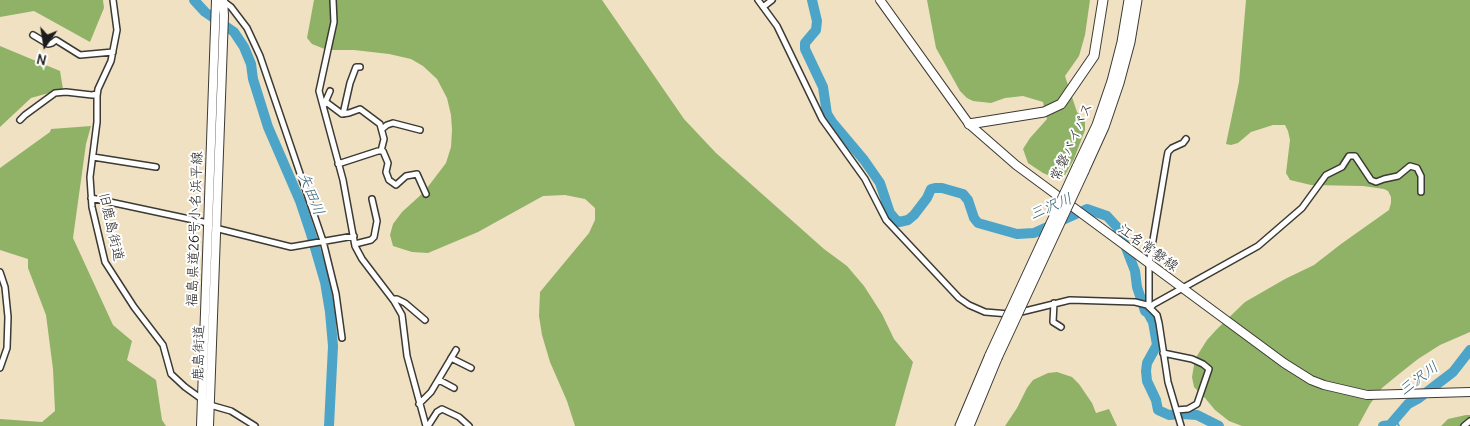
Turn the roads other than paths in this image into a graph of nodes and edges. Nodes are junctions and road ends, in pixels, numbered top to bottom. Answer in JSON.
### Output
{"nodes":[{"id":1,"x":113,"y":0,"type":"edge"},
{"id":2,"x":333,"y":0,"type":"edge"},
{"id":3,"x":758,"y":0,"type":"edge"},
{"id":4,"x":772,"y":0,"type":"edge"},
{"id":5,"x":880,"y":0,"type":"edge"},
{"id":6,"x":1103,"y":0,"type":"edge"},
{"id":7,"x":1129,"y":0,"type":"edge"},
{"id":8,"x":1137,"y":0,"type":"edge"},
{"id":9,"x":219,"y":2,"type":"edge"},
{"id":10,"x":763,"y":7,"type":"junction"},
{"id":11,"x":33,"y":35,"type":"dead end"},
{"id":12,"x":113,"y":52,"type":"junction"},
{"id":13,"x":360,"y":66,"type":"dead end"},
{"id":14,"x":330,"y":91,"type":"dead end"},
{"id":15,"x":97,"y":94,"type":"junction"},
{"id":16,"x":326,"y":102,"type":"junction"},
{"id":17,"x":323,"y":108,"type":"junction"},
{"id":18,"x":343,"y":114,"type":"junction"},
{"id":19,"x":20,"y":120,"type":"dead end"},
{"id":20,"x":969,"y":124,"type":"junction"},
{"id":21,"x":382,"y":129,"type":"junction"},
{"id":22,"x":420,"y":130,"type":"dead end"},
{"id":23,"x":1186,"y":139,"type":"dead end"},
{"id":24,"x":381,"y":151,"type":"junction"},
{"id":25,"x":93,"y":157,"type":"junction"},
{"id":26,"x":338,"y":164,"type":"junction"},
{"id":27,"x":156,"y":167,"type":"dead end"},
{"id":28,"x":1080,"y":169,"type":"junction"},
{"id":29,"x":1421,"y":192,"type":"dead end"},
{"id":30,"x":426,"y":194,"type":"dead end"},
{"id":31,"x":91,"y":198,"type":"junction"},
{"id":32,"x":372,"y":199,"type":"dead end"},
{"id":33,"x":212,"y":226,"type":"junction"},
{"id":34,"x":354,"y":236,"type":"junction"},
{"id":35,"x":323,"y":241,"type":"junction"},
{"id":36,"x":355,"y":244,"type":"junction"},
{"id":37,"x":1149,"y":264,"type":"junction"},
{"id":38,"x":0,"y":272,"type":"edge"},
{"id":39,"x":1183,"y":288,"type":"junction"},
{"id":40,"x":393,"y":300,"type":"junction"},
{"id":41,"x":1054,"y":303,"type":"junction"},
{"id":42,"x":1150,"y":307,"type":"junction"},
{"id":43,"x":425,"y":320,"type":"dead end"},
{"id":44,"x":1061,"y":326,"type":"dead end"},
{"id":45,"x":342,"y":338,"type":"dead end"},
{"id":46,"x":456,"y":350,"type":"dead end"},
{"id":47,"x":1163,"y":353,"type":"junction"},
{"id":48,"x":993,"y":356,"type":"junction"},
{"id":49,"x":451,"y":358,"type":"junction"},
{"id":50,"x":0,"y":368,"type":"edge"},
{"id":51,"x":471,"y":368,"type":"dead end"},
{"id":52,"x":439,"y":380,"type":"junction"},
{"id":53,"x":454,"y":388,"type":"dead end"},
{"id":54,"x":1470,"y":392,"type":"edge"},
{"id":55,"x":202,"y":400,"type":"junction"},
{"id":56,"x":419,"y":404,"type":"junction"},
{"id":57,"x":210,"y":405,"type":"junction"},
{"id":58,"x":1177,"y":410,"type":"junction"},
{"id":59,"x":1470,"y":420,"type":"edge"},
{"id":60,"x":201,"y":426,"type":"edge"},
{"id":61,"x":209,"y":426,"type":"edge"},
{"id":62,"x":255,"y":426,"type":"edge"},
{"id":63,"x":427,"y":426,"type":"edge"},
{"id":64,"x":469,"y":426,"type":"edge"},
{"id":65,"x":960,"y":426,"type":"edge"},
{"id":66,"x":969,"y":426,"type":"edge"},
{"id":67,"x":1181,"y":426,"type":"edge"},
{"id":68,"x":1464,"y":426,"type":"edge"}],
"edges":[{"from":1,"to":12,"type":"street","name":"旧鹿島街道"},
{"from":2,"to":17,"type":"street"},
{"from":3,"to":10,"type":"street"},
{"from":4,"to":10,"type":"street"},
{"from":5,"to":20,"type":"main road","name":"江名常磐線"},
{"from":6,"to":20,"type":"highway"},
{"from":7,"to":28,"type":"highway","name":"常磐バイパス"},
{"from":8,"to":28,"type":"highway","name":"常磐バイパス"},
{"from":9,"to":33,"type":"main road","name":"福島県道26号小名浜平線"},
{"from":9,"to":33,"type":"main road","name":"鹿島街道"},
{"from":9,"to":35,"type":"street"},
{"from":10,"to":41,"type":"street"},
{"from":11,"to":12,"type":"street"},
{"from":12,"to":15,"type":"street","name":"旧鹿島街道"},
{"from":13,"to":18,"type":"street"},
{"from":14,"to":16,"type":"street"},
{"from":15,"to":19,"type":"street"},
{"from":15,"to":25,"type":"street","name":"旧鹿島街道"},
{"from":16,"to":17,"type":"street"},
{"from":16,"to":18,"type":"street"},
{"from":17,"to":26,"type":"street"},
{"from":18,"to":21,"type":"street"},
{"from":20,"to":37,"type":"main road","name":"江名常磐線"},
{"from":21,"to":22,"type":"street"},
{"from":21,"to":24,"type":"street"},
{"from":23,"to":37,"type":"street"},
{"from":24,"to":26,"type":"street"},
{"from":24,"to":30,"type":"street"},
{"from":25,"to":27,"type":"street"},
{"from":25,"to":31,"type":"street","name":"旧鹿島街道"},
{"from":26,"to":34,"type":"street"},
{"from":28,"to":48,"type":"highway","name":"常磐バイパス","bridge":true},
{"from":29,"to":39,"type":"street"},
{"from":31,"to":33,"type":"street"},
{"from":31,"to":55,"type":"street","name":"旧鹿島街道"},
{"from":32,"to":36,"type":"street"},
{"from":33,"to":35,"type":"street"},
{"from":33,"to":55,"type":"main road","name":"福島県道26号小名浜平線"},
{"from":33,"to":57,"type":"main road","name":"鹿島街道"},
{"from":34,"to":35,"type":"street"},
{"from":34,"to":36,"type":"street"},
{"from":35,"to":45,"type":"street"},
{"from":36,"to":40,"type":"street"},
{"from":37,"to":39,"type":"main road","name":"江名常磐線"},
{"from":37,"to":42,"type":"street"},
{"from":38,"to":50,"type":"street"},
{"from":39,"to":42,"type":"street"},
{"from":39,"to":54,"type":"main road","name":"江名常磐線"},
{"from":40,"to":43,"type":"street"},
{"from":40,"to":56,"type":"street"},
{"from":41,"to":42,"type":"street"},
{"from":41,"to":44,"type":"street"},
{"from":42,"to":47,"type":"street"},
{"from":46,"to":49,"type":"street"},
{"from":47,"to":58,"type":"street"},
{"from":47,"to":58,"type":"street"},
{"from":48,"to":65,"type":"highway","name":"常磐バイパス"},
{"from":48,"to":66,"type":"highway","name":"常磐バイパス"},
{"from":49,"to":51,"type":"street"},
{"from":49,"to":52,"type":"street"},
{"from":52,"to":53,"type":"street"},
{"from":52,"to":56,"type":"street"},
{"from":55,"to":57,"type":"street","name":"旧鹿島街道"},
{"from":55,"to":60,"type":"main road","name":"福島県道26号小名浜平線"},
{"from":56,"to":63,"type":"street"},
{"from":57,"to":61,"type":"main road","name":"鹿島街道"},
{"from":57,"to":62,"type":"street","name":"旧鹿島街道"},
{"from":58,"to":67,"type":"street"},
{"from":59,"to":68,"type":"street"},
{"from":63,"to":64,"type":"street"}]}
